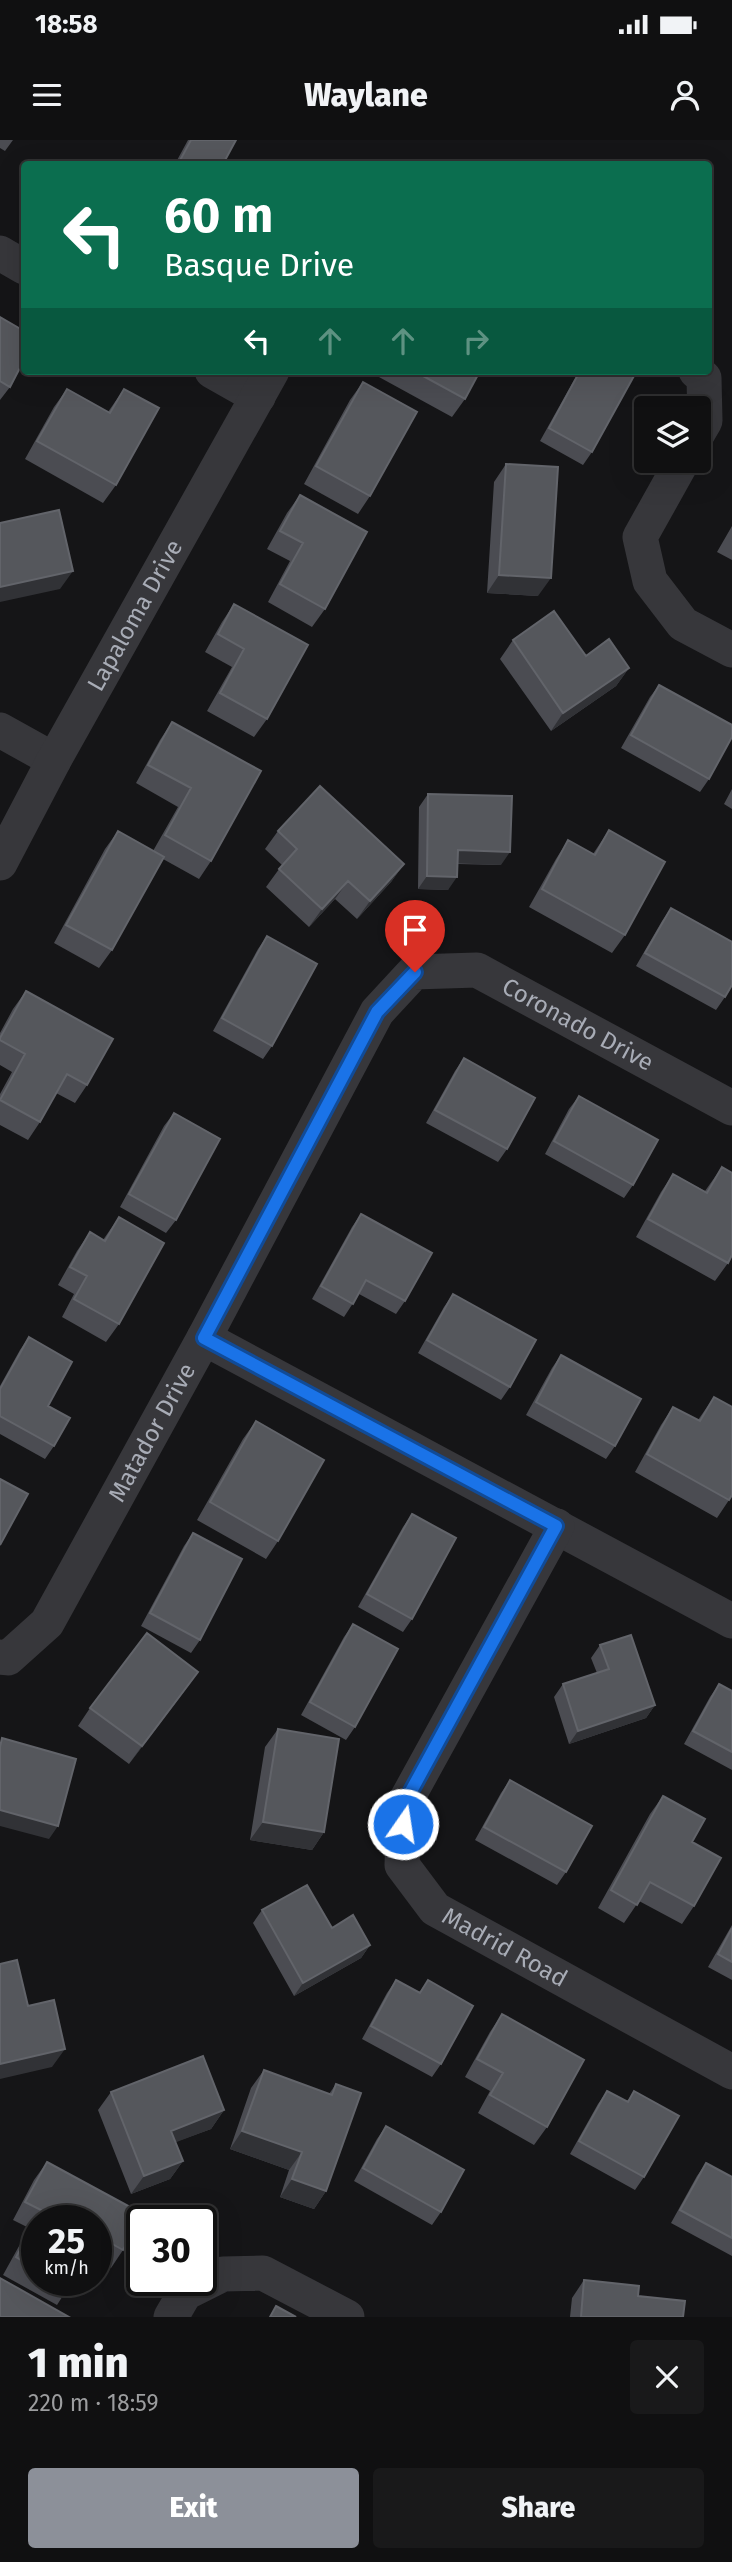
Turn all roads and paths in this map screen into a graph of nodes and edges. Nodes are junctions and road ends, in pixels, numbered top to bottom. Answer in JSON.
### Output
{"nodes":[{"id":1,"x":0,"y":253,"type":"edge"},
{"id":2,"x":21,"y":265,"type":"edge"},
{"id":3,"x":228,"y":375,"type":"edge"},
{"id":4,"x":701,"y":375,"type":"edge"},
{"id":5,"x":265,"y":384,"type":"edge"},
{"id":6,"x":703,"y":396,"type":"edge"},
{"id":7,"x":676,"y":473,"type":"edge"},
{"id":8,"x":732,"y":650,"type":"edge"},
{"id":9,"x":0,"y":730,"type":"edge"},
{"id":10,"x":54,"y":760,"type":"junction"},
{"id":11,"x":0,"y":863,"type":"edge"},
{"id":12,"x":415,"y":972,"type":"joint"},
{"id":13,"x":732,"y":1108,"type":"edge"},
{"id":14,"x":204,"y":1338,"type":"junction"},
{"id":15,"x":556,"y":1526,"type":"junction"},
{"id":16,"x":732,"y":1621,"type":"edge"},
{"id":17,"x":0,"y":1657,"type":"edge"},
{"id":18,"x":732,"y":2072,"type":"edge"},
{"id":19,"x":171,"y":2317,"type":"edge"},
{"id":20,"x":347,"y":2317,"type":"edge"}],
"edges":[{"from":1,"to":2,"type":"street"},
{"from":3,"to":5,"type":"street"},
{"from":4,"to":6,"type":"street"},
{"from":5,"to":10,"type":"street","name":"Lapaloma Drive"},
{"from":7,"to":8,"type":"street"},
{"from":9,"to":10,"type":"street"},
{"from":10,"to":11,"type":"street","name":"Lapaloma Drive"},
{"from":12,"to":13,"type":"street","name":"Coronado Drive"},
{"from":12,"to":14,"type":"street","name":"Matador Drive"},
{"from":14,"to":15,"type":"street"},
{"from":14,"to":17,"type":"street","name":"Matador Drive"},
{"from":15,"to":16,"type":"street"},
{"from":15,"to":18,"type":"street","name":"Madrid Road"},
{"from":19,"to":20,"type":"street"}]}
